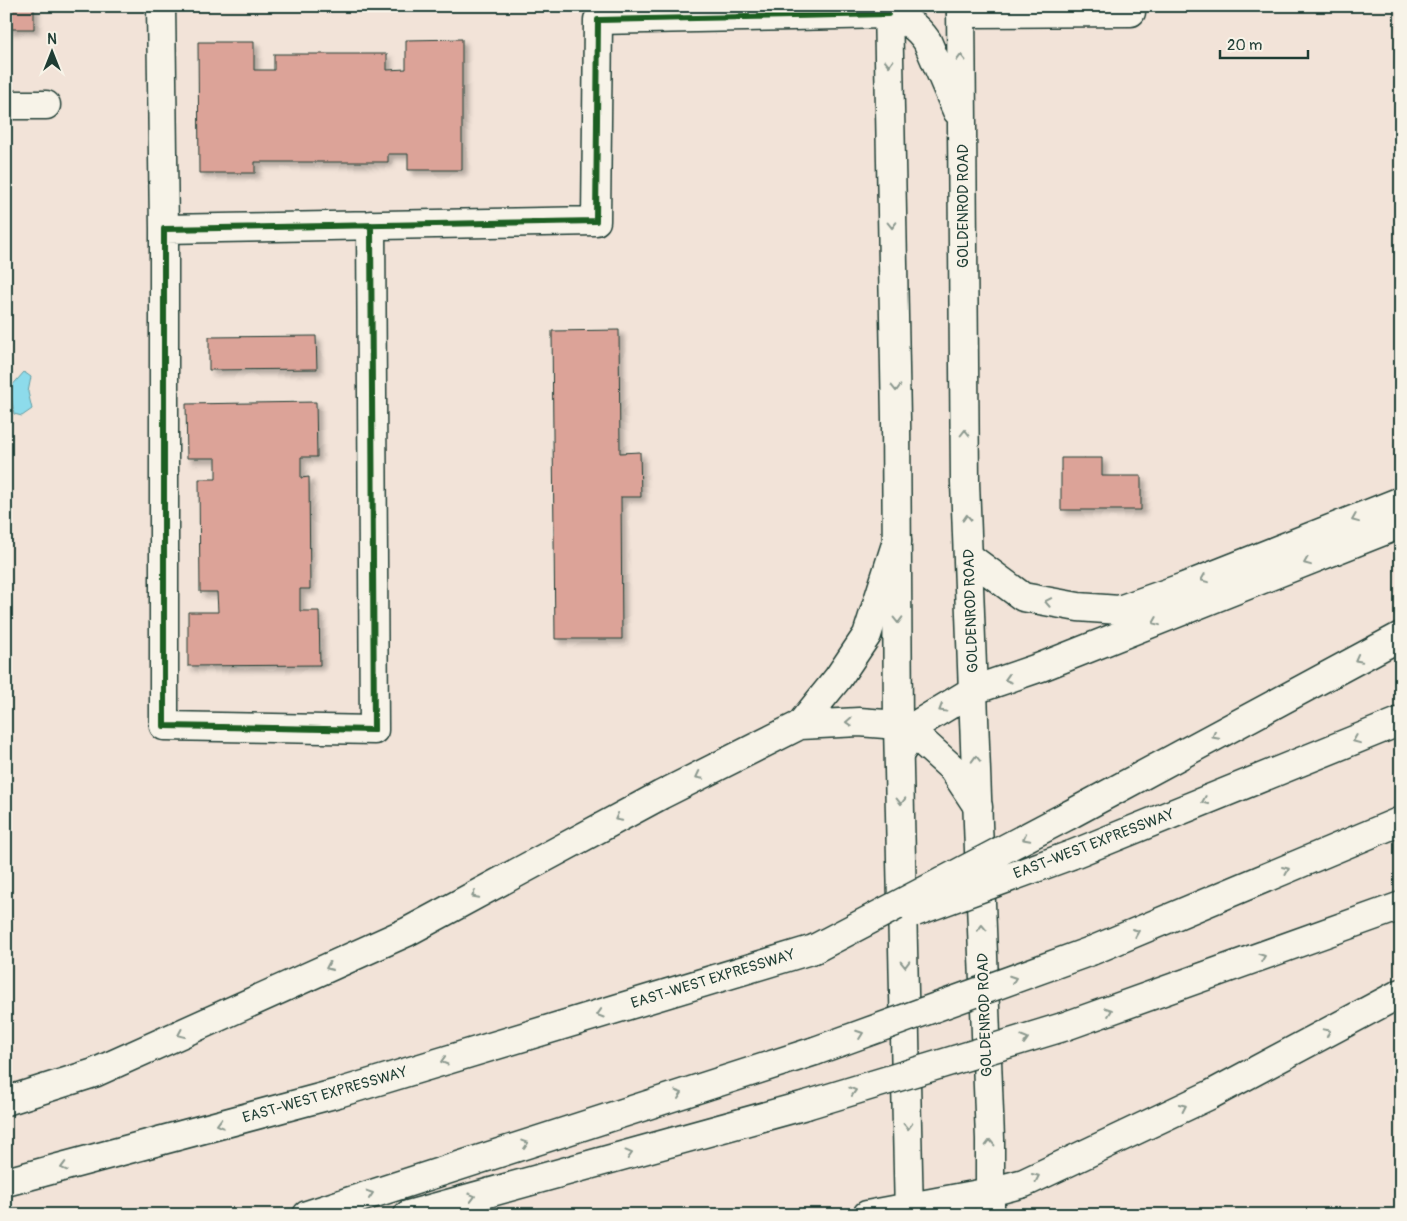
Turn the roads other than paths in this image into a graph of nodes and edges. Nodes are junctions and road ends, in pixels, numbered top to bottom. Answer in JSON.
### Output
{"nodes":[{"id":1,"x":161,"y":6,"type":"edge"},
{"id":2,"x":1131,"y":6,"type":"edge"},
{"id":3,"x":957,"y":9,"type":"edge"},
{"id":4,"x":888,"y":10,"type":"edge"},
{"id":5,"x":598,"y":13,"type":"edge"},
{"id":6,"x":46,"y":105,"type":"dead end"},
{"id":7,"x":6,"y":106,"type":"edge"},
{"id":8,"x":963,"y":124,"type":"junction"},
{"id":9,"x":371,"y":225,"type":"junction"},
{"id":10,"x":164,"y":229,"type":"junction"},
{"id":11,"x":1401,"y":501,"type":"edge"},
{"id":12,"x":1401,"y":524,"type":"edge"},
{"id":13,"x":897,"y":541,"type":"junction"},
{"id":14,"x":969,"y":557,"type":"junction"},
{"id":15,"x":1401,"y":636,"type":"edge"},
{"id":16,"x":974,"y":690,"type":"junction"},
{"id":17,"x":1401,"y":721,"type":"edge"},
{"id":18,"x":800,"y":725,"type":"junction"},
{"id":19,"x":904,"y":737,"type":"junction"},
{"id":20,"x":978,"y":807,"type":"junction"},
{"id":21,"x":1401,"y":821,"type":"edge"},
{"id":22,"x":1401,"y":906,"type":"edge"},
{"id":23,"x":814,"y":949,"type":"junction"},
{"id":24,"x":1401,"y":993,"type":"edge"},
{"id":25,"x":6,"y":1101,"type":"edge"},
{"id":26,"x":6,"y":1182,"type":"edge"},
{"id":27,"x":990,"y":1203,"type":"edge"},
{"id":28,"x":909,"y":1210,"type":"edge"},
{"id":29,"x":307,"y":1215,"type":"edge"},
{"id":30,"x":408,"y":1215,"type":"edge"},
{"id":31,"x":867,"y":1215,"type":"edge"}],
"edges":[{"from":1,"to":10,"type":"main road"},
{"from":2,"to":3,"type":"main road"},
{"from":8,"to":3,"type":"main road","name":"GOLDENROD ROAD","one_way":true},
{"from":4,"to":5,"type":"main road"},
{"from":4,"to":8,"type":"main road"},
{"from":4,"to":13,"type":"main road","one_way":true},
{"from":5,"to":9,"type":"main road"},
{"from":6,"to":7,"type":"main road"},
{"from":14,"to":8,"type":"main road","name":"GOLDENROD ROAD","one_way":true},
{"from":9,"to":10,"type":"main road"},
{"from":9,"to":10,"type":"main road"},
{"from":11,"to":14,"type":"main road","one_way":true},
{"from":12,"to":16,"type":"main road","one_way":true},
{"from":13,"to":18,"type":"main road"},
{"from":13,"to":19,"type":"main road","one_way":true},
{"from":14,"to":16,"type":"main road","name":"GOLDENROD ROAD"},
{"from":15,"to":23,"type":"main road","one_way":true,"bridge":true},
{"from":16,"to":19,"type":"main road","one_way":true},
{"from":20,"to":16,"type":"main road","name":"GOLDENROD ROAD","one_way":true},
{"from":17,"to":23,"type":"main road","name":"EAST-WEST EXPRESSWAY","one_way":true,"bridge":true},
{"from":19,"to":18,"type":"main road","one_way":true},
{"from":18,"to":25,"type":"main road","one_way":true},
{"from":19,"to":20,"type":"main road"},
{"from":19,"to":28,"type":"main road","one_way":true},
{"from":27,"to":20,"type":"main road","name":"GOLDENROD ROAD","one_way":true},
{"from":29,"to":21,"type":"main road","one_way":true,"bridge":true},
{"from":30,"to":22,"type":"main road","one_way":true,"bridge":true},
{"from":23,"to":26,"type":"main road","name":"EAST-WEST EXPRESSWAY","one_way":true},
{"from":27,"to":24,"type":"main road","one_way":true},
{"from":27,"to":28,"type":"main road"},
{"from":28,"to":31,"type":"main road"}]}
